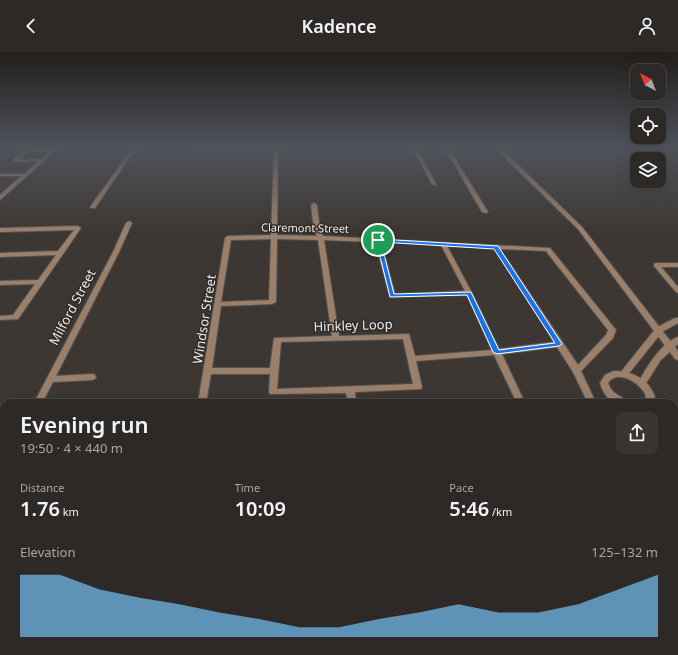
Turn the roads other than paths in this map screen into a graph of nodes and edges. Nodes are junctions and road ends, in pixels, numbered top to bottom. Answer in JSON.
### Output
{"nodes":[{"id":1,"x":26,"y":175,"type":"edge"},
{"id":2,"x":115,"y":175,"type":"edge"},
{"id":3,"x":276,"y":175,"type":"edge"},
{"id":4,"x":429,"y":175,"type":"edge"},
{"id":5,"x":463,"y":175,"type":"edge"},
{"id":6,"x":526,"y":175,"type":"edge"},
{"id":7,"x":434,"y":184,"type":"dead end"},
{"id":8,"x":8,"y":191,"type":"junction"},
{"id":9,"x":0,"y":192,"type":"edge"},
{"id":10,"x":0,"y":198,"type":"edge"},
{"id":11,"x":314,"y":205,"type":"dead end"},
{"id":12,"x":92,"y":207,"type":"dead end"},
{"id":13,"x":485,"y":212,"type":"dead end"},
{"id":14,"x":129,"y":223,"type":"dead end"},
{"id":15,"x":0,"y":230,"type":"edge"},
{"id":16,"x":273,"y":236,"type":"junction"},
{"id":17,"x":228,"y":238,"type":"joint"},
{"id":18,"x":321,"y":238,"type":"junction"},
{"id":19,"x":378,"y":240,"type":"junction"},
{"id":20,"x":444,"y":244,"type":"junction"},
{"id":21,"x":496,"y":247,"type":"junction"},
{"id":22,"x":59,"y":253,"type":"junction"},
{"id":23,"x":0,"y":255,"type":"edge"},
{"id":24,"x":678,"y":265,"type":"edge"},
{"id":25,"x":39,"y":282,"type":"junction"},
{"id":26,"x":0,"y":283,"type":"edge"},
{"id":27,"x":678,"y":291,"type":"edge"},
{"id":28,"x":469,"y":293,"type":"junction"},
{"id":29,"x":218,"y":304,"type":"junction"},
{"id":30,"x":0,"y":318,"type":"edge"},
{"id":31,"x":678,"y":320,"type":"edge"},
{"id":32,"x":659,"y":330,"type":"junction"},
{"id":33,"x":336,"y":338,"type":"junction"},
{"id":34,"x":678,"y":340,"type":"edge"},
{"id":35,"x":559,"y":344,"type":"junction"},
{"id":36,"x":670,"y":346,"type":"junction"},
{"id":37,"x":497,"y":352,"type":"junction"},
{"id":38,"x":678,"y":357,"type":"edge"},
{"id":39,"x":412,"y":359,"type":"junction"},
{"id":40,"x":208,"y":371,"type":"junction"},
{"id":41,"x":274,"y":371,"type":"junction"},
{"id":42,"x":576,"y":371,"type":"junction"},
{"id":43,"x":624,"y":375,"type":"junction"},
{"id":44,"x":92,"y":377,"type":"dead end"},
{"id":45,"x":50,"y":379,"type":"junction"},
{"id":46,"x":642,"y":383,"type":"junction"},
{"id":47,"x":350,"y":390,"type":"junction"},
{"id":48,"x":40,"y":399,"type":"edge"},
{"id":49,"x":203,"y":399,"type":"edge"},
{"id":50,"x":351,"y":399,"type":"edge"},
{"id":51,"x":519,"y":399,"type":"edge"},
{"id":52,"x":590,"y":399,"type":"edge"},
{"id":53,"x":616,"y":399,"type":"edge"},
{"id":54,"x":649,"y":399,"type":"edge"}],
"edges":[{"from":1,"to":8,"type":"street"},
{"from":2,"to":12,"type":"street"},
{"from":3,"to":16,"type":"street"},
{"from":4,"to":7,"type":"street"},
{"from":5,"to":13,"type":"street"},
{"from":6,"to":32,"type":"street"},
{"from":8,"to":9,"type":"street"},
{"from":8,"to":10,"type":"street"},
{"from":11,"to":18,"type":"street"},
{"from":14,"to":45,"type":"street","name":"Milford Street"},
{"from":15,"to":22,"type":"street"},
{"from":16,"to":17,"type":"street","name":"Claremont Street"},
{"from":16,"to":18,"type":"street","name":"Claremont Street"},
{"from":16,"to":29,"type":"street"},
{"from":17,"to":29,"type":"street","name":"Windsor Street"},
{"from":18,"to":19,"type":"street","name":"Claremont Street"},
{"from":18,"to":33,"type":"street"},
{"from":19,"to":20,"type":"street","name":"Claremont Street"},
{"from":19,"to":28,"type":"street"},
{"from":20,"to":21,"type":"street","name":"Claremont Street"},
{"from":20,"to":28,"type":"street"},
{"from":21,"to":35,"type":"street"},
{"from":21,"to":42,"type":"street","name":"Claremont Street"},
{"from":22,"to":23,"type":"street"},
{"from":22,"to":25,"type":"street"},
{"from":24,"to":27,"type":"street"},
{"from":25,"to":26,"type":"street"},
{"from":25,"to":30,"type":"street"},
{"from":28,"to":37,"type":"street"},
{"from":29,"to":40,"type":"street","name":"Windsor Street"},
{"from":31,"to":32,"type":"street"},
{"from":32,"to":36,"type":"street"},
{"from":32,"to":43,"type":"street"},
{"from":33,"to":39,"type":"street","name":"Hinkley Loop"},
{"from":33,"to":41,"type":"street","name":"Hinkley Loop"},
{"from":34,"to":36,"type":"street"},
{"from":35,"to":37,"type":"street"},
{"from":35,"to":42,"type":"street"},
{"from":36,"to":38,"type":"street"},
{"from":36,"to":46,"type":"street"},
{"from":37,"to":39,"type":"street"},
{"from":37,"to":51,"type":"street"},
{"from":39,"to":47,"type":"street","name":"Hinkley Loop"},
{"from":40,"to":41,"type":"street"},
{"from":40,"to":49,"type":"street","name":"Windsor Street"},
{"from":41,"to":47,"type":"street","name":"Hinkley Loop"},
{"from":42,"to":52,"type":"street"},
{"from":43,"to":46,"type":"street"},
{"from":43,"to":53,"type":"street"},
{"from":44,"to":45,"type":"street"},
{"from":45,"to":48,"type":"street","name":"Milford Street"},
{"from":46,"to":54,"type":"street"},
{"from":47,"to":50,"type":"street"}]}
